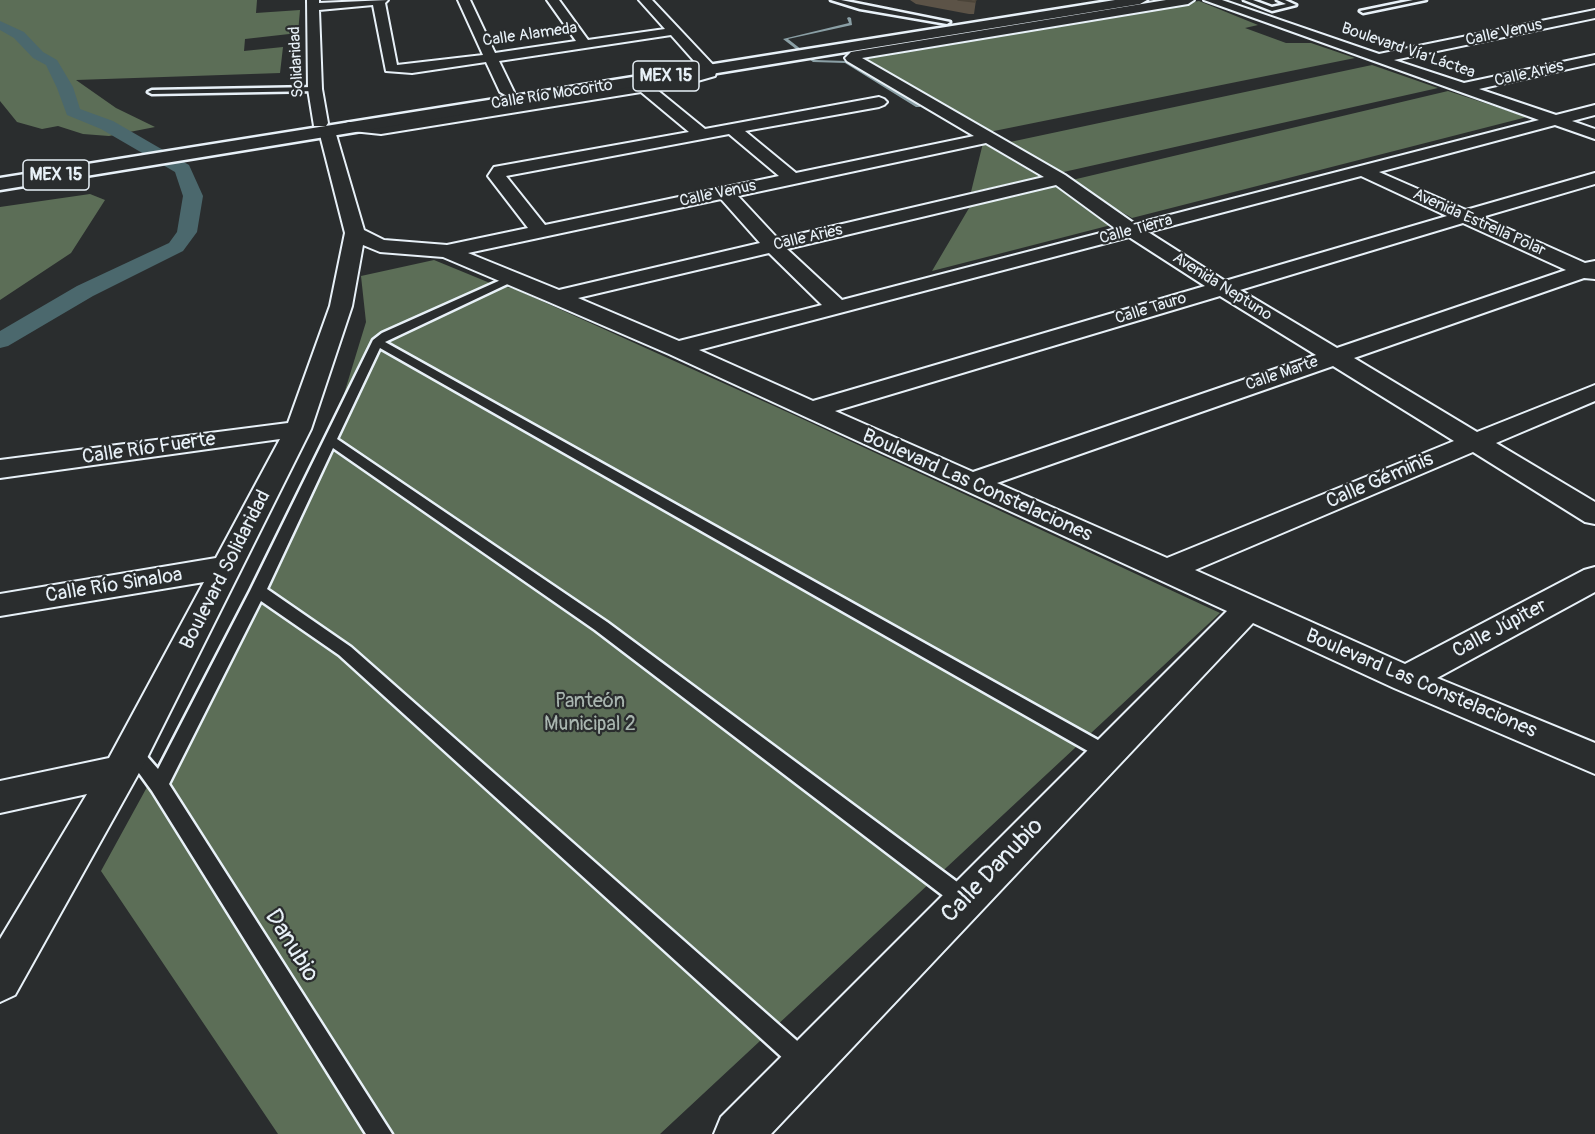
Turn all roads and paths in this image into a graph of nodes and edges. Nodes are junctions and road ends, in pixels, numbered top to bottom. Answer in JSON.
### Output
{"nodes":[{"id":1,"x":380,"y":0,"type":"edge"},
{"id":2,"x":464,"y":0,"type":"edge"},
{"id":3,"x":553,"y":0,"type":"edge"},
{"id":4,"x":645,"y":0,"type":"edge"},
{"id":5,"x":834,"y":0,"type":"edge"},
{"id":6,"x":1084,"y":0,"type":"edge"},
{"id":7,"x":1140,"y":0,"type":"edge"},
{"id":8,"x":1188,"y":0,"type":"edge"},
{"id":9,"x":1210,"y":0,"type":"edge"},
{"id":10,"x":1247,"y":0,"type":"edge"},
{"id":11,"x":1280,"y":0,"type":"edge"},
{"id":12,"x":1423,"y":0,"type":"edge"},
{"id":13,"x":313,"y":4,"type":"edge"},
{"id":14,"x":1363,"y":11,"type":"dead end"},
{"id":15,"x":1595,"y":14,"type":"edge"},
{"id":16,"x":946,"y":22,"type":"junction"},
{"id":17,"x":1536,"y":27,"type":"junction"},
{"id":18,"x":675,"y":31,"type":"junction"},
{"id":19,"x":1565,"y":35,"type":"dead end"},
{"id":20,"x":584,"y":44,"type":"junction"},
{"id":21,"x":491,"y":57,"type":"junction"},
{"id":22,"x":1377,"y":59,"type":"junction"},
{"id":23,"x":1595,"y":59,"type":"edge"},
{"id":24,"x":706,"y":65,"type":"junction"},
{"id":25,"x":644,"y":87,"type":"junction"},
{"id":26,"x":1462,"y":88,"type":"junction"},
{"id":27,"x":315,"y":89,"type":"junction"},
{"id":28,"x":152,"y":92,"type":"dead end"},
{"id":29,"x":507,"y":92,"type":"junction"},
{"id":30,"x":879,"y":102,"type":"dead end"},
{"id":31,"x":1595,"y":110,"type":"edge"},
{"id":32,"x":1555,"y":121,"type":"junction"},
{"id":33,"x":332,"y":127,"type":"junction"},
{"id":34,"x":732,"y":129,"type":"junction"},
{"id":35,"x":702,"y":134,"type":"junction"},
{"id":36,"x":1595,"y":134,"type":"edge"},
{"id":37,"x":989,"y":138,"type":"junction"},
{"id":38,"x":111,"y":160,"type":"junction"},
{"id":39,"x":1363,"y":171,"type":"junction"},
{"id":40,"x":0,"y":172,"type":"edge"},
{"id":41,"x":1595,"y":178,"type":"edge"},
{"id":42,"x":792,"y":179,"type":"junction"},
{"id":43,"x":1059,"y":179,"type":"junction"},
{"id":44,"x":0,"y":184,"type":"edge"},
{"id":45,"x":725,"y":193,"type":"junction"},
{"id":46,"x":1464,"y":216,"type":"junction"},
{"id":47,"x":540,"y":231,"type":"junction"},
{"id":48,"x":1132,"y":231,"type":"junction"},
{"id":49,"x":355,"y":233,"type":"junction"},
{"id":50,"x":773,"y":246,"type":"junction"},
{"id":51,"x":447,"y":251,"type":"junction"},
{"id":52,"x":1591,"y":271,"type":"edge"},
{"id":53,"x":512,"y":278,"type":"junction"},
{"id":54,"x":1222,"y":288,"type":"junction"},
{"id":55,"x":557,"y":297,"type":"junction"},
{"id":56,"x":837,"y":307,"type":"junction"},
{"id":57,"x":377,"y":342,"type":"junction"},
{"id":58,"x":677,"y":349,"type":"junction"},
{"id":59,"x":1333,"y":356,"type":"junction"},
{"id":60,"x":1595,"y":392,"type":"edge"},
{"id":61,"x":810,"y":410,"type":"junction"},
{"id":62,"x":298,"y":429,"type":"junction"},
{"id":63,"x":331,"y":441,"type":"junction"},
{"id":64,"x":1473,"y":442,"type":"junction"},
{"id":65,"x":0,"y":469,"type":"edge"},
{"id":66,"x":969,"y":483,"type":"junction"},
{"id":67,"x":1595,"y":515,"type":"edge"},
{"id":68,"x":228,"y":567,"type":"junction"},
{"id":69,"x":1166,"y":571,"type":"junction"},
{"id":70,"x":1595,"y":578,"type":"edge"},
{"id":71,"x":258,"y":591,"type":"junction"},
{"id":72,"x":0,"y":605,"type":"edge"},
{"id":73,"x":1248,"y":609,"type":"junction"},
{"id":74,"x":1406,"y":679,"type":"junction"},
{"id":75,"x":1108,"y":754,"type":"junction"},
{"id":76,"x":1595,"y":759,"type":"edge"},
{"id":77,"x":126,"y":761,"type":"junction"},
{"id":78,"x":159,"y":785,"type":"junction"},
{"id":79,"x":0,"y":796,"type":"edge"},
{"id":80,"x":965,"y":900,"type":"junction"},
{"id":81,"x":0,"y":980,"type":"edge"},
{"id":82,"x":807,"y":1064,"type":"junction"},
{"id":83,"x":380,"y":1134,"type":"edge"},
{"id":84,"x":738,"y":1134,"type":"edge"}],
"edges":[{"from":1,"to":13,"type":"street"},
{"from":1,"to":21,"type":"street","name":"Calle Alameda"},
{"from":2,"to":21,"type":"street"},
{"from":3,"to":20,"type":"street"},
{"from":4,"to":18,"type":"street"},
{"from":5,"to":16,"type":"lane"},
{"from":6,"to":16,"type":"main road","name":"Calle Río Mocorito","number":"MEX 15"},
{"from":7,"to":24,"type":"main road","name":"Calle Río Mocorito","number":"MEX 15"},
{"from":8,"to":37,"type":"street","name":"Avenida Neptuno"},
{"from":9,"to":22,"type":"street","name":"Boulevard Vía Láctea"},
{"from":10,"to":11,"type":"lane"},
{"from":12,"to":14,"type":"lane"},
{"from":13,"to":27,"type":"street","name":"Solidaridad"},
{"from":15,"to":17,"type":"street","name":"Calle Venus"},
{"from":16,"to":24,"type":"main road","name":"Calle Río Mocorito","number":"MEX 15"},
{"from":17,"to":19,"type":"street"},
{"from":17,"to":22,"type":"street","name":"Calle Venus"},
{"from":18,"to":20,"type":"street","name":"Calle Alameda"},
{"from":18,"to":24,"type":"street"},
{"from":20,"to":21,"type":"street","name":"Calle Alameda"},
{"from":21,"to":29,"type":"street"},
{"from":22,"to":26,"type":"street","name":"Boulevard Vía Láctea"},
{"from":23,"to":26,"type":"street","name":"Calle Aries"},
{"from":24,"to":25,"type":"street"},
{"from":24,"to":29,"type":"main road","name":"Calle Río Mocorito","number":"MEX 15"},
{"from":24,"to":33,"type":"main road","name":"Calle Río Mocorito","number":"MEX 15"},
{"from":25,"to":33,"type":"street"},
{"from":25,"to":35,"type":"street"},
{"from":26,"to":32,"type":"street","name":"Boulevard Vía Láctea"},
{"from":27,"to":28,"type":"lane"},
{"from":27,"to":33,"type":"street","name":"Solidaridad"},
{"from":29,"to":33,"type":"main road","name":"Calle Río Mocorito","number":"MEX 15"},
{"from":30,"to":34,"type":"street"},
{"from":31,"to":32,"type":"street","name":"Calle Tierra"},
{"from":32,"to":36,"type":"street","name":"Boulevard Vía Láctea"},
{"from":32,"to":39,"type":"street","name":"Calle Tierra"},
{"from":33,"to":38,"type":"main road","name":"Calle Río Mocorito","number":"MEX 15"},
{"from":33,"to":49,"type":"street","name":"Boulevard Solidaridad"},
{"from":34,"to":35,"type":"street"},
{"from":34,"to":42,"type":"street"},
{"from":35,"to":47,"type":"street"},
{"from":37,"to":42,"type":"street","name":"Calle Venus"},
{"from":37,"to":43,"type":"street","name":"Avenida Neptuno"},
{"from":38,"to":40,"type":"main road","name":"Calle Río Mocorito","number":"MEX 15"},
{"from":38,"to":44,"type":"main road","name":"Calle Río Mocorito","number":"MEX 15"},
{"from":39,"to":46,"type":"street","name":"Avenida Estrella Polar"},
{"from":39,"to":48,"type":"street","name":"Calle Tierra"},
{"from":41,"to":46,"type":"street","name":"Calle Tauro"},
{"from":42,"to":45,"type":"street","name":"Calle Venus"},
{"from":43,"to":48,"type":"street","name":"Avenida Neptuno"},
{"from":43,"to":50,"type":"street","name":"Calle Aries"},
{"from":45,"to":47,"type":"street","name":"Calle Venus"},
{"from":45,"to":50,"type":"street"},
{"from":46,"to":52,"type":"street","name":"Avenida Estrella Polar"},
{"from":46,"to":54,"type":"street","name":"Calle Tauro"},
{"from":47,"to":51,"type":"street","name":"Calle Venus"},
{"from":48,"to":54,"type":"street","name":"Avenida Neptuno"},
{"from":48,"to":56,"type":"street","name":"Calle Tierra"},
{"from":49,"to":51,"type":"street","name":"Boulevard Las Constelaciones"},
{"from":49,"to":62,"type":"street","name":"Boulevard Solidaridad"},
{"from":50,"to":55,"type":"street","name":"Calle Aries"},
{"from":50,"to":56,"type":"street"},
{"from":51,"to":53,"type":"street","name":"Boulevard Las Constelaciones"},
{"from":52,"to":59,"type":"street","name":"Calle Marte"},
{"from":53,"to":55,"type":"street","name":"Boulevard Las Constelaciones"},
{"from":53,"to":57,"type":"lane"},
{"from":54,"to":59,"type":"street","name":"Avenida Neptuno"},
{"from":54,"to":61,"type":"street","name":"Calle Tauro"},
{"from":55,"to":58,"type":"street","name":"Boulevard Las Constelaciones"},
{"from":56,"to":58,"type":"street","name":"Calle Tierra"},
{"from":57,"to":63,"type":"lane"},
{"from":57,"to":75,"type":"lane"},
{"from":58,"to":61,"type":"street","name":"Boulevard Las Constelaciones"},
{"from":59,"to":64,"type":"street","name":"Avenida Neptuno"},
{"from":59,"to":66,"type":"street","name":"Calle Marte"},
{"from":60,"to":64,"type":"street","name":"Calle Géminis"},
{"from":61,"to":66,"type":"street","name":"Boulevard Las Constelaciones"},
{"from":62,"to":65,"type":"street","name":"Calle Río Fuerte"},
{"from":62,"to":68,"type":"street","name":"Boulevard Solidaridad"},
{"from":63,"to":71,"type":"lane"},
{"from":63,"to":80,"type":"lane"},
{"from":64,"to":67,"type":"street","name":"Avenida Neptuno"},
{"from":64,"to":69,"type":"street","name":"Calle Géminis"},
{"from":66,"to":69,"type":"street","name":"Boulevard Las Constelaciones"},
{"from":68,"to":72,"type":"street","name":"Calle Río Sinaloa"},
{"from":68,"to":77,"type":"street","name":"Boulevard Solidaridad"},
{"from":69,"to":73,"type":"street","name":"Boulevard Las Constelaciones"},
{"from":70,"to":74,"type":"street","name":"Calle Júpiter"},
{"from":71,"to":78,"type":"lane"},
{"from":71,"to":82,"type":"lane"},
{"from":73,"to":74,"type":"street","name":"Boulevard Las Constelaciones"},
{"from":73,"to":75,"type":"street","name":"Calle Danubio"},
{"from":74,"to":76,"type":"street","name":"Boulevard Las Constelaciones"},
{"from":75,"to":80,"type":"street","name":"Calle Danubio"},
{"from":77,"to":78,"type":"lane","name":"Danubio"},
{"from":77,"to":79,"type":"street"},
{"from":77,"to":81,"type":"street","name":"Boulevard Solidaridad"},
{"from":78,"to":83,"type":"lane","name":"Danubio"},
{"from":80,"to":82,"type":"street","name":"Calle Danubio"},
{"from":82,"to":84,"type":"street","name":"Calle Danubio"}]}
